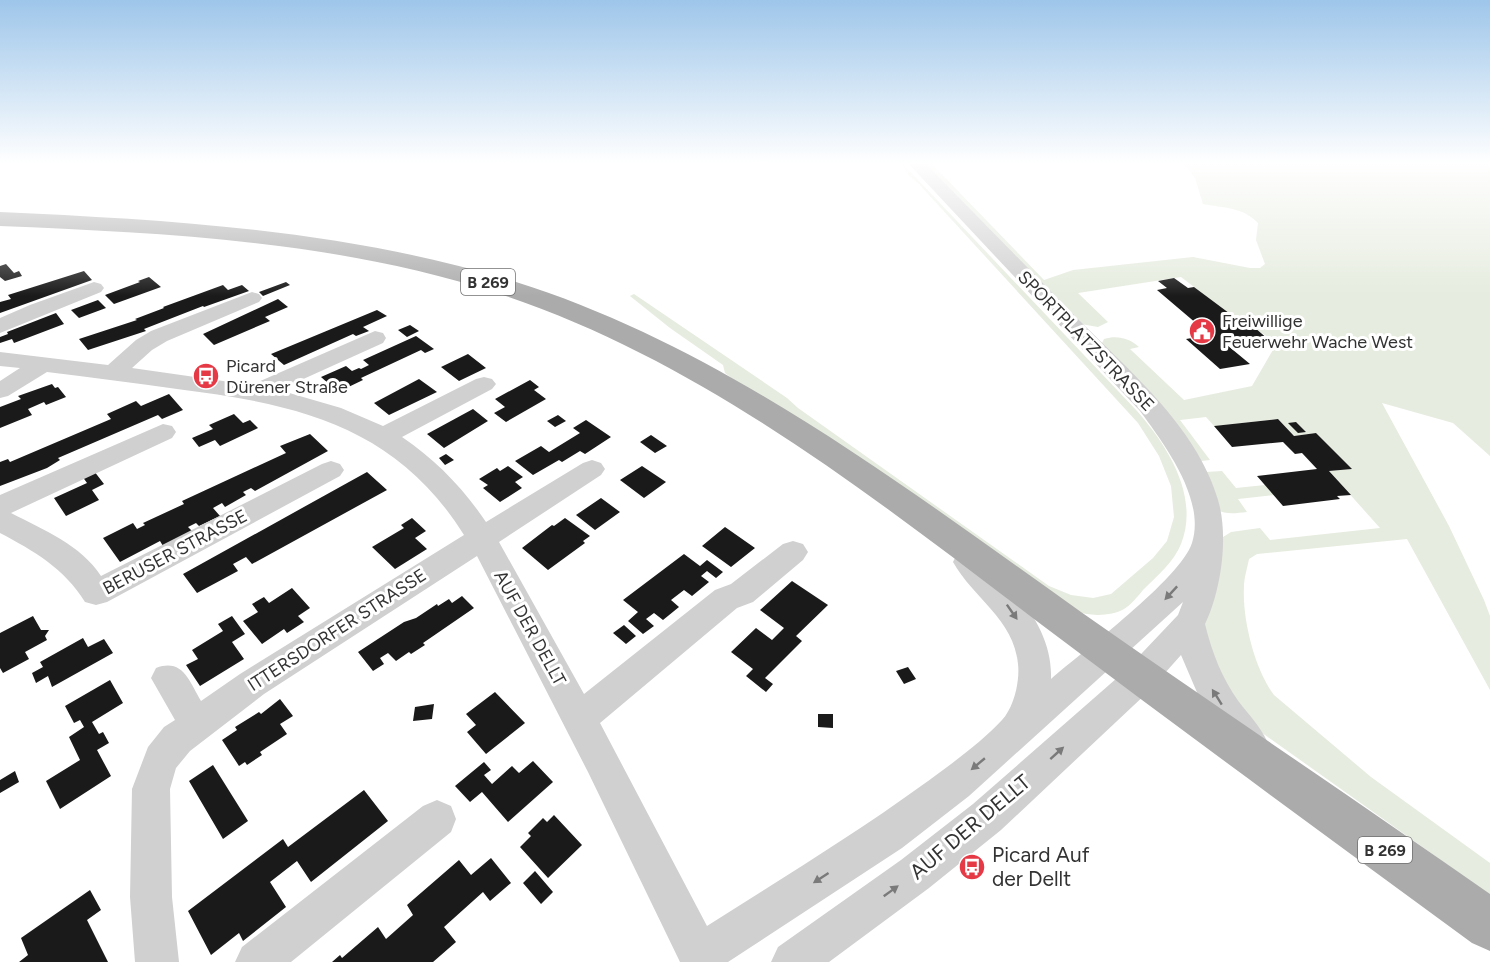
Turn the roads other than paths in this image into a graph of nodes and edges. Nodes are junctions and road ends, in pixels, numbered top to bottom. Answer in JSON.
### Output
{"nodes":[{"id":1,"x":958,"y":207,"type":"edge"},
{"id":2,"x":0,"y":219,"type":"edge"},
{"id":3,"x":94,"y":288,"type":"dead end"},
{"id":4,"x":252,"y":298,"type":"dead end"},
{"id":5,"x":0,"y":326,"type":"edge"},
{"id":6,"x":375,"y":338,"type":"dead end"},
{"id":7,"x":0,"y":358,"type":"edge"},
{"id":8,"x":43,"y":364,"type":"junction"},
{"id":9,"x":113,"y":373,"type":"junction"},
{"id":10,"x":484,"y":384,"type":"dead end"},
{"id":11,"x":0,"y":391,"type":"edge"},
{"id":12,"x":253,"y":393,"type":"junction"},
{"id":13,"x":163,"y":432,"type":"dead end"},
{"id":14,"x":383,"y":436,"type":"junction"},
{"id":15,"x":592,"y":469,"type":"dead end"},
{"id":16,"x":331,"y":470,"type":"dead end"},
{"id":17,"x":0,"y":507,"type":"edge"},
{"id":18,"x":0,"y":520,"type":"edge"},
{"id":19,"x":929,"y":523,"type":"junction"},
{"id":20,"x":481,"y":539,"type":"junction"},
{"id":21,"x":1205,"y":546,"type":"junction"},
{"id":22,"x":793,"y":552,"type":"dead end"},
{"id":23,"x":1189,"y":624,"type":"junction"},
{"id":24,"x":1104,"y":653,"type":"junction"},
{"id":25,"x":168,"y":678,"type":"dead end"},
{"id":26,"x":1140,"y":679,"type":"junction"},
{"id":27,"x":580,"y":718,"type":"junction"},
{"id":28,"x":196,"y":723,"type":"junction"},
{"id":29,"x":1016,"y":731,"type":"junction"},
{"id":30,"x":1280,"y":775,"type":"junction"},
{"id":31,"x":437,"y":819,"type":"dead end"},
{"id":32,"x":1490,"y":925,"type":"edge"},
{"id":33,"x":701,"y":959,"type":"edge"},
{"id":34,"x":157,"y":962,"type":"edge"},
{"id":35,"x":257,"y":962,"type":"edge"},
{"id":36,"x":793,"y":962,"type":"edge"}],
"edges":[{"from":1,"to":21,"type":"street","name":"SPORTPLATZSTRASSE"},
{"from":2,"to":19,"type":"main road","number":"B 269"},
{"from":3,"to":5,"type":"street"},
{"from":4,"to":9,"type":"street"},
{"from":6,"to":12,"type":"street"},
{"from":7,"to":8,"type":"street","name":"AUF DER DELLT"},
{"from":8,"to":9,"type":"street","name":"AUF DER DELLT"},
{"from":8,"to":11,"type":"street"},
{"from":9,"to":12,"type":"street","name":"AUF DER DELLT"},
{"from":10,"to":14,"type":"street"},
{"from":12,"to":14,"type":"street","name":"AUF DER DELLT"},
{"from":13,"to":17,"type":"street"},
{"from":14,"to":20,"type":"street","name":"AUF DER DELLT"},
{"from":15,"to":20,"type":"street"},
{"from":16,"to":18,"type":"street","name":"BERUSER STRASSE"},
{"from":19,"to":24,"type":"main road","number":"B 269"},
{"from":19,"to":29,"type":"street","name":"AUF DER DELLT","one_way":true},
{"from":20,"to":27,"type":"street","name":"AUF DER DELLT"},
{"from":20,"to":28,"type":"street","name":"ITTERSDORFER STRASSE"},
{"from":21,"to":23,"type":"street","name":"SPORTPLATZSTRASSE"},
{"from":21,"to":24,"type":"street","name":"SPORTPLATZSTRASSE","one_way":true},
{"from":22,"to":27,"type":"street"},
{"from":23,"to":26,"type":"street","name":"SPORTPLATZSTRASSE"},
{"from":30,"to":23,"type":"street","one_way":true},
{"from":24,"to":26,"type":"main road","number":"B 269"},
{"from":24,"to":29,"type":"street","name":"AUF DER DELLT"},
{"from":25,"to":28,"type":"street"},
{"from":26,"to":30,"type":"main road","number":"B 269"},
{"from":36,"to":26,"type":"street","name":"AUF DER DELLT","one_way":true},
{"from":27,"to":33,"type":"street","name":"AUF DER DELLT"},
{"from":28,"to":34,"type":"street","name":"ITTERSDORFER STRASSE"},
{"from":29,"to":33,"type":"street","name":"AUF DER DELLT","one_way":true},
{"from":30,"to":32,"type":"main road","number":"B 269"},
{"from":31,"to":35,"type":"street"}]}
